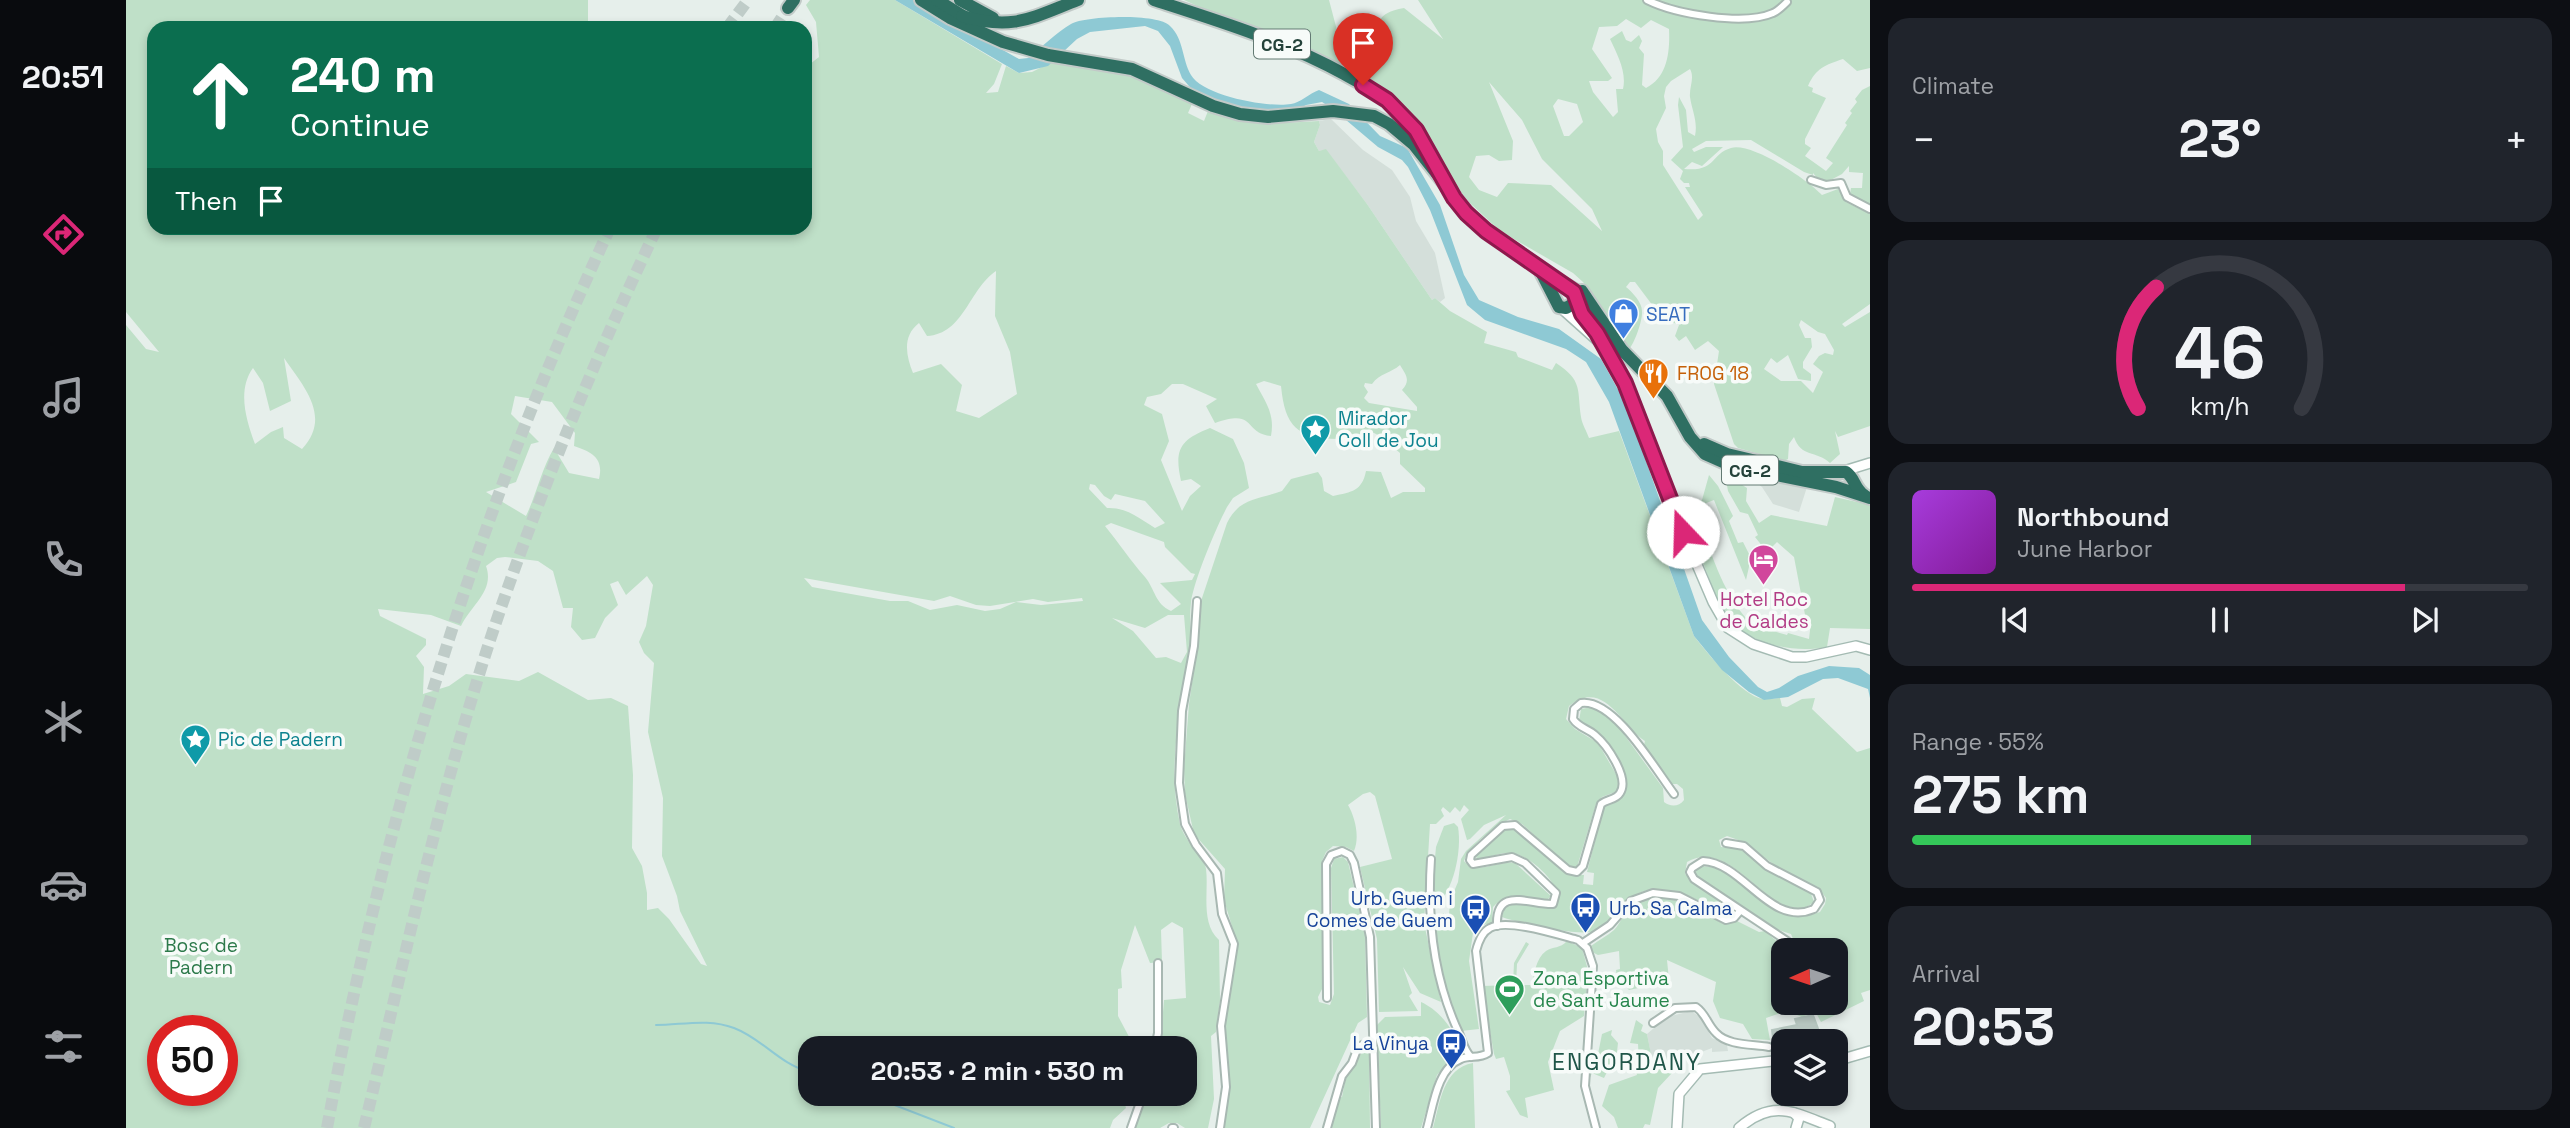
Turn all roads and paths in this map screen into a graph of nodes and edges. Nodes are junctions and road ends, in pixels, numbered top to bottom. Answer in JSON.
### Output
{"nodes":[{"id":1,"x":921,"y":0,"type":"edge"},
{"id":2,"x":937,"y":0,"type":"edge"},
{"id":3,"x":960,"y":0,"type":"edge"},
{"id":4,"x":1060,"y":0,"type":"edge"},
{"id":5,"x":1078,"y":0,"type":"edge"},
{"id":6,"x":1154,"y":0,"type":"edge"},
{"id":7,"x":1647,"y":0,"type":"edge"},
{"id":8,"x":1787,"y":2,"type":"dead end"},
{"id":9,"x":962,"y":16,"type":"junction"},
{"id":10,"x":1017,"y":47,"type":"junction"},
{"id":11,"x":1811,"y":180,"type":"dead end"},
{"id":12,"x":1454,"y":198,"type":"junction"},
{"id":13,"x":1870,"y":209,"type":"edge"},
{"id":14,"x":1523,"y":255,"type":"junction"},
{"id":15,"x":1535,"y":263,"type":"junction"},
{"id":16,"x":1553,"y":296,"type":"junction"},
{"id":17,"x":1577,"y":296,"type":"junction"},
{"id":18,"x":1561,"y":308,"type":"junction"},
{"id":19,"x":1602,"y":344,"type":"junction"},
{"id":20,"x":1870,"y":463,"type":"edge"},
{"id":21,"x":1844,"y":480,"type":"junction"},
{"id":22,"x":1870,"y":498,"type":"edge"},
{"id":23,"x":1197,"y":601,"type":"dead end"},
{"id":24,"x":1870,"y":650,"type":"edge"},
{"id":25,"x":1674,"y":794,"type":"dead end"},
{"id":26,"x":1726,"y":843,"type":"dead end"},
{"id":27,"x":1432,"y":859,"type":"dead end"},
{"id":28,"x":1740,"y":911,"type":"junction"},
{"id":29,"x":1497,"y":926,"type":"junction"},
{"id":30,"x":1782,"y":938,"type":"edge"},
{"id":31,"x":1583,"y":943,"type":"junction"},
{"id":32,"x":1158,"y":963,"type":"dead end"},
{"id":33,"x":1327,"y":998,"type":"dead end"},
{"id":34,"x":1653,"y":1023,"type":"dead end"},
{"id":35,"x":1157,"y":1036,"type":"edge"},
{"id":36,"x":1373,"y":1040,"type":"junction"},
{"id":37,"x":1769,"y":1046,"type":"dead end"},
{"id":38,"x":1870,"y":1051,"type":"edge"},
{"id":39,"x":1471,"y":1057,"type":"junction"},
{"id":40,"x":1848,"y":1057,"type":"edge"},
{"id":41,"x":1771,"y":1060,"type":"edge"},
{"id":42,"x":1139,"y":1106,"type":"edge"},
{"id":43,"x":1793,"y":1111,"type":"junction"},
{"id":44,"x":1832,"y":1127,"type":"edge"},
{"id":45,"x":1131,"y":1128,"type":"edge"},
{"id":46,"x":1220,"y":1128,"type":"edge"},
{"id":47,"x":1327,"y":1128,"type":"edge"},
{"id":48,"x":1376,"y":1128,"type":"edge"},
{"id":49,"x":1427,"y":1128,"type":"edge"},
{"id":50,"x":1597,"y":1128,"type":"edge"},
{"id":51,"x":1677,"y":1128,"type":"edge"},
{"id":52,"x":1739,"y":1128,"type":"edge"},
{"id":53,"x":1796,"y":1128,"type":"edge"}],
"edges":[{"from":1,"to":10,"type":"highway","number":"CG-2"},
{"from":2,"to":9,"type":"highway"},
{"from":3,"to":4,"type":"highway"},
{"from":5,"to":9,"type":"highway"},
{"from":6,"to":12,"type":"highway","number":"CG-2"},
{"from":7,"to":8,"type":"street"},
{"from":9,"to":10,"type":"highway"},
{"from":10,"to":12,"type":"highway","number":"CG-2"},
{"from":11,"to":13,"type":"street"},
{"from":12,"to":14,"type":"highway","number":"CG-2"},
{"from":14,"to":15,"type":"highway","number":"CG-2"},
{"from":14,"to":17,"type":"highway"},
{"from":15,"to":16,"type":"highway","number":"CG-2"},
{"from":15,"to":17,"type":"highway","number":"CG-2"},
{"from":16,"to":17,"type":"highway"},
{"from":16,"to":18,"type":"highway","number":"CG-2"},
{"from":17,"to":18,"type":"highway"},
{"from":17,"to":19,"type":"main road"},
{"from":17,"to":21,"type":"highway","number":"CG-2"},
{"from":18,"to":19,"type":"main road"},
{"from":19,"to":24,"type":"main road"},
{"from":20,"to":21,"type":"main road"},
{"from":21,"to":22,"type":"highway","number":"CG-2"},
{"from":23,"to":46,"type":"street"},
{"from":25,"to":29,"type":"street"},
{"from":26,"to":28,"type":"street"},
{"from":27,"to":39,"type":"street"},
{"from":28,"to":30,"type":"street"},
{"from":28,"to":31,"type":"street"},
{"from":29,"to":31,"type":"street"},
{"from":29,"to":39,"type":"street"},
{"from":31,"to":50,"type":"street"},
{"from":32,"to":35,"type":"street"},
{"from":33,"to":36,"type":"street"},
{"from":34,"to":37,"type":"street"},
{"from":36,"to":47,"type":"street"},
{"from":36,"to":48,"type":"street"},
{"from":38,"to":40,"type":"main road"},
{"from":39,"to":49,"type":"street"},
{"from":41,"to":51,"type":"main road"},
{"from":42,"to":45,"type":"street"},
{"from":43,"to":44,"type":"main road"},
{"from":43,"to":52,"type":"main road"},
{"from":43,"to":53,"type":"main road"}]}
